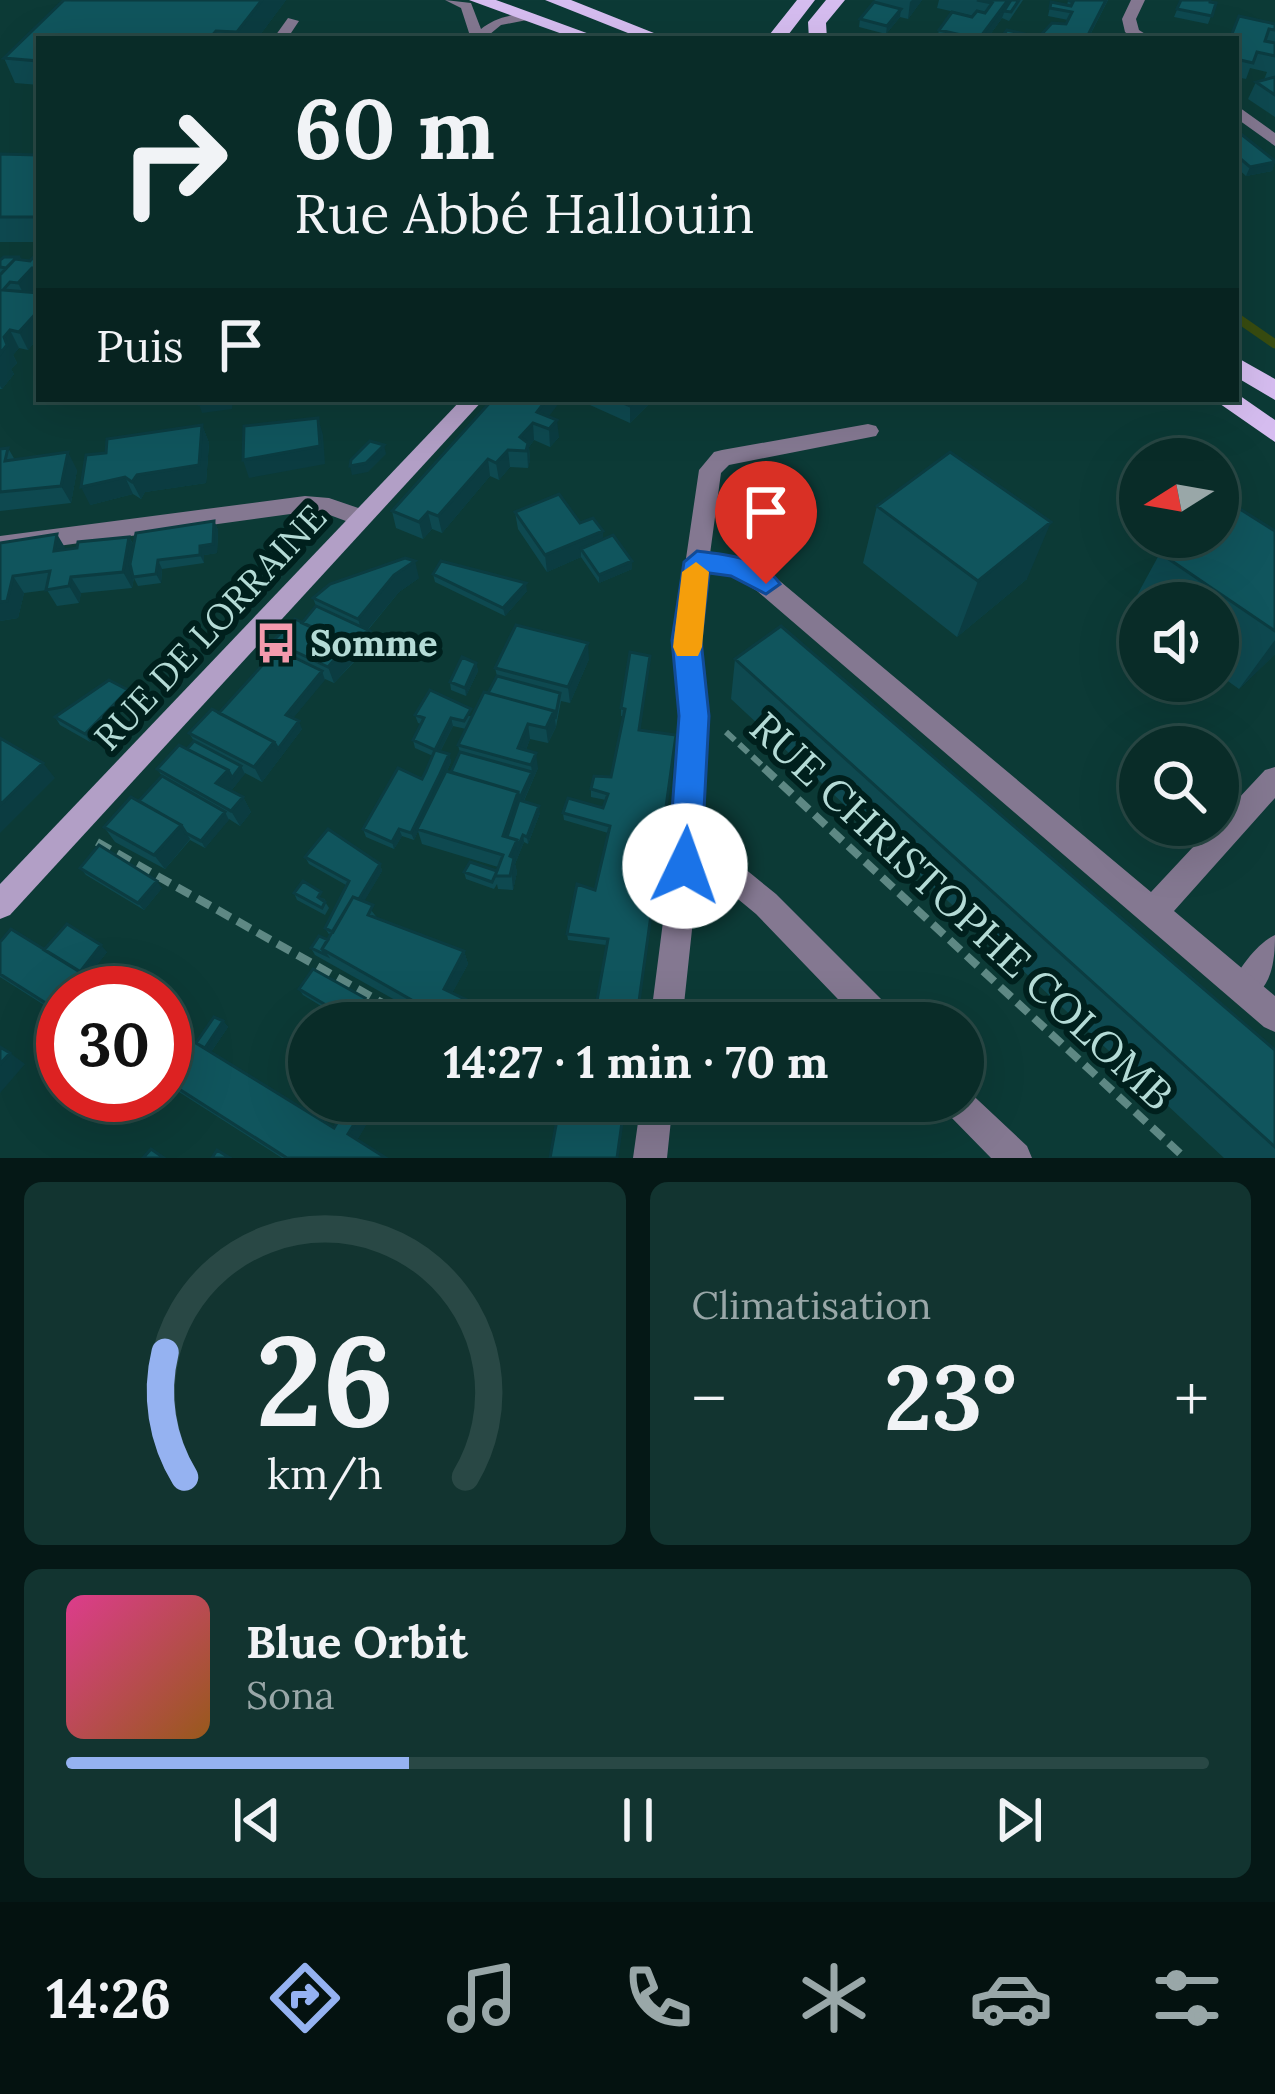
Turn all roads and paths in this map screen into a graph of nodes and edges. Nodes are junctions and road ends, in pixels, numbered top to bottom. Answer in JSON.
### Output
{"nodes":[{"id":1,"x":451,"y":0,"type":"edge"},
{"id":2,"x":478,"y":0,"type":"edge"},
{"id":3,"x":554,"y":0,"type":"edge"},
{"id":4,"x":806,"y":0,"type":"edge"},
{"id":5,"x":836,"y":0,"type":"edge"},
{"id":6,"x":1138,"y":0,"type":"edge"},
{"id":7,"x":531,"y":18,"type":"junction"},
{"id":8,"x":293,"y":21,"type":"dead end"},
{"id":9,"x":282,"y":36,"type":"edge"},
{"id":10,"x":476,"y":36,"type":"edge"},
{"id":11,"x":481,"y":36,"type":"edge"},
{"id":12,"x":585,"y":36,"type":"edge"},
{"id":13,"x":652,"y":36,"type":"edge"},
{"id":14,"x":778,"y":36,"type":"edge"},
{"id":15,"x":818,"y":36,"type":"edge"},
{"id":16,"x":1140,"y":36,"type":"edge"},
{"id":17,"x":1239,"y":112,"type":"edge"},
{"id":18,"x":1275,"y":141,"type":"edge"},
{"id":19,"x":1239,"y":367,"type":"edge"},
{"id":20,"x":1275,"y":391,"type":"edge"},
{"id":21,"x":471,"y":402,"type":"edge"},
{"id":22,"x":1230,"y":402,"type":"edge"},
{"id":23,"x":868,"y":430,"type":"dead end"},
{"id":24,"x":1275,"y":433,"type":"edge"},
{"id":25,"x":362,"y":518,"type":"junction"},
{"id":26,"x":0,"y":545,"type":"edge"},
{"id":27,"x":697,"y":562,"type":"junction"},
{"id":28,"x":694,"y":716,"type":"junction"},
{"id":29,"x":1275,"y":778,"type":"edge"},
{"id":30,"x":71,"y":827,"type":"junction"},
{"id":31,"x":685,"y":866,"type":"junction"},
{"id":32,"x":0,"y":905,"type":"edge"},
{"id":33,"x":1153,"y":912,"type":"junction"},
{"id":34,"x":1275,"y":948,"type":"edge"},
{"id":35,"x":1243,"y":989,"type":"junction"},
{"id":36,"x":381,"y":1002,"type":"edge"},
{"id":37,"x":669,"y":1002,"type":"edge"},
{"id":38,"x":862,"y":1002,"type":"edge"},
{"id":39,"x":1275,"y":1016,"type":"edge"},
{"id":40,"x":654,"y":1122,"type":"edge"},
{"id":41,"x":980,"y":1122,"type":"edge"},
{"id":42,"x":650,"y":1158,"type":"edge"},
{"id":43,"x":1015,"y":1158,"type":"edge"},
{"id":44,"x":1185,"y":1158,"type":"edge"}],
"edges":[{"from":1,"to":10,"type":"lane"},
{"from":2,"to":7,"type":"main road"},
{"from":3,"to":13,"type":"main road"},
{"from":4,"to":14,"type":"main road"},
{"from":5,"to":15,"type":"main road"},
{"from":6,"to":16,"type":"street"},
{"from":7,"to":11,"type":"lane"},
{"from":7,"to":12,"type":"main road"},
{"from":8,"to":9,"type":"lane"},
{"from":17,"to":18,"type":"street"},
{"from":19,"to":20,"type":"main road"},
{"from":21,"to":25,"type":"main road","name":"RUE DE LORRAINE"},
{"from":22,"to":24,"type":"main road"},
{"from":23,"to":27,"type":"street"},
{"from":25,"to":26,"type":"street"},
{"from":25,"to":30,"type":"main road","name":"RUE DE LORRAINE"},
{"from":27,"to":28,"type":"street"},
{"from":27,"to":33,"type":"street"},
{"from":28,"to":31,"type":"street"},
{"from":28,"to":44,"type":"path","name":"RUE CHRISTOPHE COLOMB"},
{"from":29,"to":33,"type":"street"},
{"from":30,"to":32,"type":"main road","name":"RUE DE LORRAINE"},
{"from":30,"to":36,"type":"path"},
{"from":31,"to":37,"type":"street"},
{"from":31,"to":38,"type":"street"},
{"from":33,"to":35,"type":"street"},
{"from":34,"to":35,"type":"lane"},
{"from":35,"to":39,"type":"street"},
{"from":40,"to":42,"type":"street"},
{"from":41,"to":43,"type":"street"}]}
